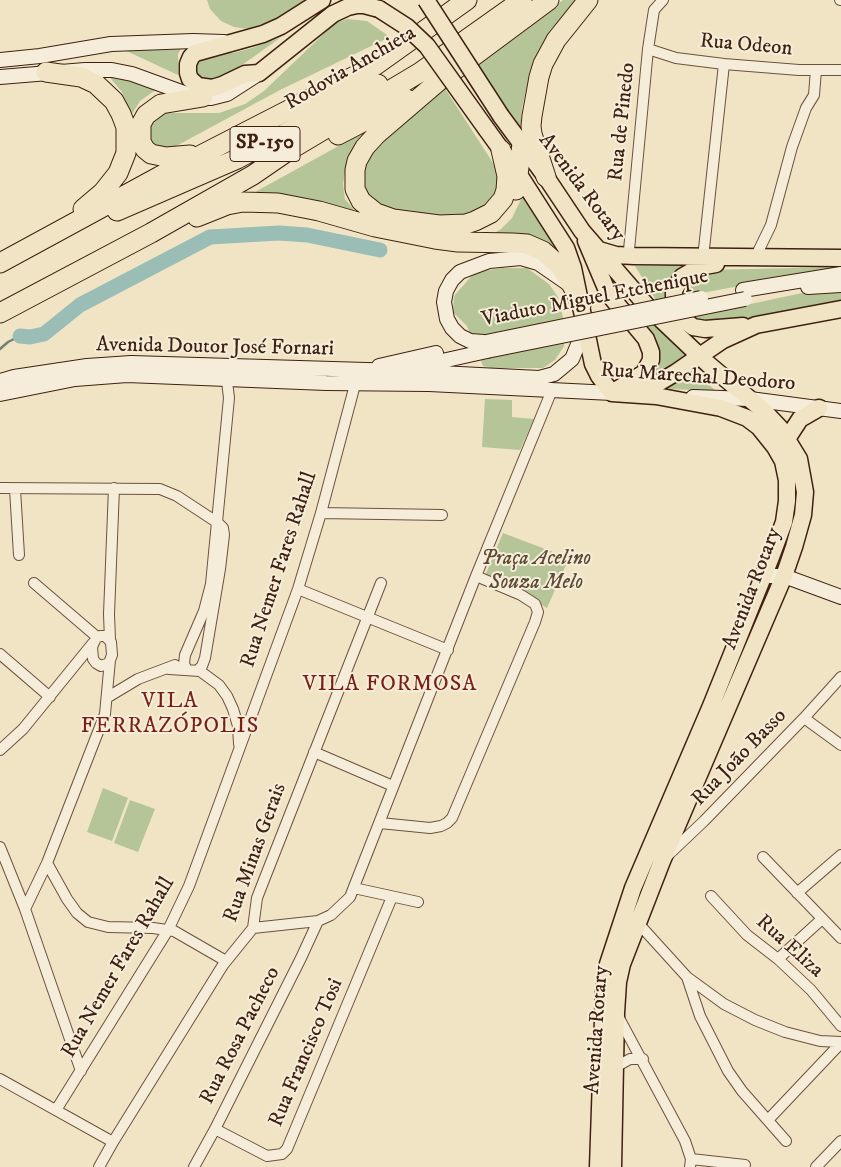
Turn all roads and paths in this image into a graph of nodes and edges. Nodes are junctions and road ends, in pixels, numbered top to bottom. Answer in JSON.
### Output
{"nodes":[{"id":1,"x":322,"y":0,"type":"edge"},
{"id":2,"x":348,"y":0,"type":"edge"},
{"id":3,"x":426,"y":0,"type":"edge"},
{"id":4,"x":467,"y":0,"type":"edge"},
{"id":5,"x":500,"y":0,"type":"edge"},
{"id":6,"x":522,"y":0,"type":"edge"},
{"id":7,"x":550,"y":0,"type":"edge"},
{"id":8,"x":588,"y":0,"type":"edge"},
{"id":9,"x":663,"y":0,"type":"edge"},
{"id":10,"x":333,"y":14,"type":"junction"},
{"id":11,"x":235,"y":42,"type":"junction"},
{"id":12,"x":648,"y":49,"type":"junction"},
{"id":13,"x":0,"y":60,"type":"edge"},
{"id":14,"x":724,"y":64,"type":"junction"},
{"id":15,"x":816,"y":70,"type":"junction"},
{"id":16,"x":841,"y":70,"type":"edge"},
{"id":17,"x":46,"y":72,"type":"junction"},
{"id":18,"x":259,"y":73,"type":"junction"},
{"id":19,"x":0,"y":77,"type":"edge"},
{"id":20,"x":440,"y":80,"type":"junction"},
{"id":21,"x":203,"y":97,"type":"junction"},
{"id":22,"x":522,"y":144,"type":"junction"},
{"id":23,"x":501,"y":150,"type":"junction"},
{"id":24,"x":203,"y":153,"type":"junction"},
{"id":25,"x":518,"y":173,"type":"junction"},
{"id":26,"x":253,"y":175,"type":"junction"},
{"id":27,"x":546,"y":177,"type":"junction"},
{"id":28,"x":78,"y":222,"type":"junction"},
{"id":29,"x":582,"y":231,"type":"junction"},
{"id":30,"x":151,"y":233,"type":"junction"},
{"id":31,"x":52,"y":235,"type":"junction"},
{"id":32,"x":458,"y":242,"type":"junction"},
{"id":33,"x":599,"y":250,"type":"junction"},
{"id":34,"x":634,"y":256,"type":"junction"},
{"id":35,"x":703,"y":258,"type":"junction"},
{"id":36,"x":755,"y":258,"type":"junction"},
{"id":37,"x":841,"y":258,"type":"edge"},
{"id":38,"x":0,"y":263,"type":"edge"},
{"id":39,"x":841,"y":274,"type":"edge"},
{"id":40,"x":841,"y":285,"type":"edge"},
{"id":41,"x":744,"y":294,"type":"junction"},
{"id":42,"x":580,"y":306,"type":"junction"},
{"id":43,"x":841,"y":309,"type":"edge"},
{"id":44,"x":0,"y":313,"type":"edge"},
{"id":45,"x":756,"y":325,"type":"junction"},
{"id":46,"x":486,"y":345,"type":"junction"},
{"id":47,"x":700,"y":356,"type":"junction"},
{"id":48,"x":400,"y":371,"type":"junction"},
{"id":49,"x":226,"y":373,"type":"junction"},
{"id":50,"x":356,"y":378,"type":"junction"},
{"id":51,"x":0,"y":381,"type":"edge"},
{"id":52,"x":552,"y":390,"type":"junction"},
{"id":53,"x":612,"y":393,"type":"junction"},
{"id":54,"x":0,"y":394,"type":"edge"},
{"id":55,"x":656,"y":396,"type":"junction"},
{"id":56,"x":750,"y":399,"type":"junction"},
{"id":57,"x":818,"y":408,"type":"junction"},
{"id":58,"x":841,"y":411,"type":"edge"},
{"id":59,"x":787,"y":439,"type":"junction"},
{"id":60,"x":0,"y":488,"type":"edge"},
{"id":61,"x":114,"y":488,"type":"junction"},
{"id":62,"x":15,"y":489,"type":"junction"},
{"id":63,"x":191,"y":506,"type":"junction"},
{"id":64,"x":321,"y":513,"type":"junction"},
{"id":65,"x":442,"y":515,"type":"dead end"},
{"id":66,"x":218,"y":522,"type":"junction"},
{"id":67,"x":216,"y":536,"type":"junction"},
{"id":68,"x":19,"y":555,"type":"dead end"},
{"id":69,"x":476,"y":576,"type":"junction"},
{"id":70,"x":762,"y":576,"type":"junction"},
{"id":71,"x":784,"y":576,"type":"junction"},
{"id":72,"x":34,"y":583,"type":"dead end"},
{"id":73,"x":381,"y":583,"type":"dead end"},
{"id":74,"x":298,"y":589,"type":"junction"},
{"id":75,"x":841,"y":597,"type":"edge"},
{"id":76,"x":110,"y":614,"type":"junction"},
{"id":77,"x":367,"y":618,"type":"junction"},
{"id":78,"x":97,"y":639,"type":"junction"},
{"id":79,"x":110,"y":640,"type":"junction"},
{"id":80,"x":448,"y":650,"type":"junction"},
{"id":81,"x":0,"y":654,"type":"edge"},
{"id":82,"x":110,"y":660,"type":"junction"},
{"id":83,"x":98,"y":664,"type":"junction"},
{"id":84,"x":75,"y":666,"type":"junction"},
{"id":85,"x":190,"y":667,"type":"junction"},
{"id":86,"x":841,"y":677,"type":"edge"},
{"id":87,"x":108,"y":691,"type":"junction"},
{"id":88,"x":50,"y":697,"type":"junction"},
{"id":89,"x":231,"y":702,"type":"junction"},
{"id":90,"x":254,"y":708,"type":"junction"},
{"id":91,"x":804,"y":718,"type":"junction"},
{"id":92,"x":841,"y":745,"type":"edge"},
{"id":93,"x":239,"y":748,"type":"junction"},
{"id":94,"x":1,"y":749,"type":"edge"},
{"id":95,"x":314,"y":752,"type":"junction"},
{"id":96,"x":394,"y":786,"type":"junction"},
{"id":97,"x":380,"y":823,"type":"junction"},
{"id":98,"x":0,"y":847,"type":"edge"},
{"id":99,"x":841,"y":855,"type":"edge"},
{"id":100,"x":763,"y":857,"type":"dead end"},
{"id":101,"x":662,"y":861,"type":"junction"},
{"id":102,"x":47,"y":863,"type":"junction"},
{"id":103,"x":354,"y":888,"type":"junction"},
{"id":104,"x":797,"y":892,"type":"junction"},
{"id":105,"x":711,"y":896,"type":"dead end"},
{"id":106,"x":392,"y":897,"type":"junction"},
{"id":107,"x":418,"y":902,"type":"dead end"},
{"id":108,"x":25,"y":909,"type":"junction"},
{"id":109,"x":822,"y":919,"type":"junction"},
{"id":110,"x":318,"y":921,"type":"junction"},
{"id":111,"x":638,"y":923,"type":"junction"},
{"id":112,"x":253,"y":928,"type":"junction"},
{"id":113,"x":168,"y":930,"type":"junction"},
{"id":114,"x":841,"y":938,"type":"edge"},
{"id":115,"x":778,"y":960,"type":"junction"},
{"id":116,"x":226,"y":961,"type":"junction"},
{"id":117,"x":687,"y":977,"type":"junction"},
{"id":118,"x":616,"y":1013,"type":"junction"},
{"id":119,"x":841,"y":1026,"type":"edge"},
{"id":120,"x":841,"y":1042,"type":"edge"},
{"id":121,"x":643,"y":1060,"type":"junction"},
{"id":122,"x":614,"y":1067,"type":"junction"},
{"id":123,"x":81,"y":1071,"type":"junction"},
{"id":124,"x":0,"y":1079,"type":"edge"},
{"id":125,"x":600,"y":1080,"type":"junction"},
{"id":126,"x":56,"y":1110,"type":"junction"},
{"id":127,"x":768,"y":1120,"type":"junction"},
{"id":128,"x":215,"y":1129,"type":"junction"},
{"id":129,"x":786,"y":1141,"type":"dead end"},
{"id":130,"x":841,"y":1141,"type":"edge"},
{"id":131,"x":113,"y":1142,"type":"junction"},
{"id":132,"x":690,"y":1163,"type":"edge"},
{"id":133,"x":745,"y":1165,"type":"dead end"},
{"id":134,"x":99,"y":1167,"type":"edge"},
{"id":135,"x":194,"y":1167,"type":"edge"},
{"id":136,"x":598,"y":1167,"type":"edge"},
{"id":137,"x":613,"y":1167,"type":"edge"},
{"id":138,"x":816,"y":1167,"type":"edge"}],
"edges":[{"from":1,"to":11,"type":"main road"},
{"from":2,"to":10,"type":"main road"},
{"from":3,"to":22,"type":"main road","name":"Avenida Rotary","bridge":true},
{"from":4,"to":24,"type":"highway","name":"Rodovia Anchieta","number":"SP-150"},
{"from":5,"to":28,"type":"highway","name":"Rodovia Anchieta","number":"SP-150"},
{"from":6,"to":26,"type":"highway","name":"Rodovia Anchieta","number":"SP-150"},
{"from":7,"to":20,"type":"highway","name":"Rodovia Anchieta","number":"SP-150"},
{"from":8,"to":27,"type":"highway"},
{"from":9,"to":12,"type":"street","name":"Rua de Pinedo"},
{"from":10,"to":18,"type":"main road"},
{"from":10,"to":23,"type":"main road","name":"Avenida Rotary","bridge":true},
{"from":11,"to":13,"type":"street"},
{"from":11,"to":18,"type":"main road"},
{"from":12,"to":14,"type":"street","name":"Rua Odeon"},
{"from":12,"to":34,"type":"street","name":"Rua de Pinedo"},
{"from":14,"to":15,"type":"street","name":"Rua Odeon"},
{"from":14,"to":35,"type":"street"},
{"from":15,"to":16,"type":"street","name":"Rua Odeon"},
{"from":15,"to":36,"type":"street"},
{"from":17,"to":19,"type":"street"},
{"from":17,"to":21,"type":"street"},
{"from":17,"to":31,"type":"highway"},
{"from":18,"to":21,"type":"street"},
{"from":20,"to":23,"type":"highway"},
{"from":20,"to":26,"type":"highway","name":"Rodovia Anchieta","number":"SP-150"},
{"from":21,"to":24,"type":"highway"},
{"from":22,"to":25,"type":"highway"},
{"from":22,"to":27,"type":"main road","name":"Avenida Rotary"},
{"from":23,"to":25,"type":"main road","name":"Avenida Rotary"},
{"from":24,"to":28,"type":"highway","name":"Rodovia Anchieta","number":"SP-150"},
{"from":25,"to":32,"type":"highway"},
{"from":25,"to":42,"type":"main road","name":"Avenida Rotary"},
{"from":26,"to":30,"type":"highway","name":"Rodovia Anchieta","number":"SP-150"},
{"from":27,"to":29,"type":"main road","name":"Avenida Rotary"},
{"from":28,"to":31,"type":"highway","name":"Rodovia Anchieta","number":"SP-150"},
{"from":29,"to":33,"type":"main road","name":"Avenida Rotary"},
{"from":29,"to":53,"type":"main road"},
{"from":30,"to":32,"type":"highway"},
{"from":30,"to":44,"type":"highway","name":"Rodovia Anchieta","number":"SP-150"},
{"from":31,"to":38,"type":"highway","name":"Rodovia Anchieta","number":"SP-150"},
{"from":32,"to":42,"type":"highway"},
{"from":33,"to":34,"type":"main road"},
{"from":33,"to":47,"type":"main road","name":"Avenida Rotary"},
{"from":34,"to":35,"type":"main road"},
{"from":35,"to":36,"type":"main road"},
{"from":36,"to":37,"type":"main road"},
{"from":36,"to":45,"type":"main road"},
{"from":39,"to":41,"type":"street","name":"Viaduto Miguel Etchenique"},
{"from":40,"to":41,"type":"street","name":"Viaduto Miguel Etchenique"},
{"from":41,"to":46,"type":"street","name":"Viaduto Miguel Etchenique","bridge":true},
{"from":42,"to":46,"type":"street"},
{"from":42,"to":48,"type":"street","name":"Avenida Doutor José Fornari"},
{"from":42,"to":53,"type":"main road","name":"Avenida Rotary"},
{"from":43,"to":45,"type":"main road"},
{"from":45,"to":47,"type":"main road"},
{"from":46,"to":48,"type":"street","name":"Viaduto Miguel Etchenique"},
{"from":46,"to":50,"type":"street","name":"Viaduto Miguel Etchenique"},
{"from":47,"to":53,"type":"main road"},
{"from":47,"to":56,"type":"main road","name":"Avenida Rotary"},
{"from":48,"to":50,"type":"street","name":"Avenida Doutor José Fornari"},
{"from":49,"to":50,"type":"street","name":"Avenida Doutor José Fornari"},
{"from":49,"to":51,"type":"street","name":"Avenida Doutor José Fornari"},
{"from":49,"to":54,"type":"street","name":"Avenida Doutor José Fornari"},
{"from":49,"to":66,"type":"street"},
{"from":50,"to":52,"type":"street","name":"Avenida Doutor José Fornari"},
{"from":50,"to":64,"type":"street","name":"Rua Nemer Fares Rahall"},
{"from":52,"to":53,"type":"street","name":"Rua Marechal Deodoro"},
{"from":52,"to":69,"type":"street"},
{"from":53,"to":55,"type":"main road","name":"Rua Marechal Deodoro"},
{"from":55,"to":56,"type":"street","name":"Rua Marechal Deodoro"},
{"from":55,"to":70,"type":"main road","name":"Avenida Rotary"},
{"from":56,"to":57,"type":"street","name":"Rua Marechal Deodoro"},
{"from":56,"to":59,"type":"main road","name":"Avenida Rotary"},
{"from":57,"to":58,"type":"street","name":"Rua Marechal Deodoro"},
{"from":57,"to":59,"type":"main road"},
{"from":59,"to":71,"type":"main road","name":"Avenida Rotary"},
{"from":60,"to":62,"type":"street"},
{"from":61,"to":62,"type":"street"},
{"from":61,"to":63,"type":"street"},
{"from":61,"to":76,"type":"street"},
{"from":62,"to":68,"type":"street"},
{"from":63,"to":66,"type":"street"},
{"from":63,"to":67,"type":"street"},
{"from":64,"to":65,"type":"street"},
{"from":64,"to":74,"type":"street","name":"Rua Nemer Fares Rahall"},
{"from":66,"to":67,"type":"street"},
{"from":66,"to":85,"type":"street"},
{"from":67,"to":85,"type":"street"},
{"from":69,"to":80,"type":"street"},
{"from":69,"to":97,"type":"street"},
{"from":70,"to":71,"type":"street"},
{"from":70,"to":125,"type":"main road","name":"Avenida Rotary"},
{"from":71,"to":75,"type":"street"},
{"from":71,"to":101,"type":"main road","name":"Avenida Rotary"},
{"from":72,"to":78,"type":"street"},
{"from":73,"to":77,"type":"street","name":"Rua Minas Gerais"},
{"from":74,"to":77,"type":"street"},
{"from":74,"to":90,"type":"street","name":"Rua Nemer Fares Rahall"},
{"from":76,"to":78,"type":"street"},
{"from":76,"to":79,"type":"street"},
{"from":77,"to":80,"type":"street"},
{"from":77,"to":95,"type":"street","name":"Rua Minas Gerais"},
{"from":78,"to":79,"type":"street"},
{"from":78,"to":83,"type":"street"},
{"from":78,"to":84,"type":"street"},
{"from":79,"to":82,"type":"street"},
{"from":80,"to":96,"type":"street"},
{"from":81,"to":88,"type":"street"},
{"from":82,"to":83,"type":"street"},
{"from":82,"to":87,"type":"street"},
{"from":83,"to":84,"type":"street"},
{"from":83,"to":87,"type":"street"},
{"from":84,"to":88,"type":"street"},
{"from":85,"to":87,"type":"street"},
{"from":85,"to":89,"type":"street"},
{"from":86,"to":91,"type":"street","name":"Rua João Basso"},
{"from":87,"to":102,"type":"street"},
{"from":88,"to":94,"type":"street"},
{"from":89,"to":90,"type":"street"},
{"from":89,"to":93,"type":"street"},
{"from":90,"to":93,"type":"street","name":"Rua Nemer Fares Rahall"},
{"from":91,"to":92,"type":"street"},
{"from":91,"to":101,"type":"street","name":"Rua João Basso"},
{"from":93,"to":113,"type":"street","name":"Rua Nemer Fares Rahall"},
{"from":95,"to":96,"type":"street"},
{"from":95,"to":112,"type":"street","name":"Rua Minas Gerais"},
{"from":96,"to":97,"type":"street"},
{"from":97,"to":103,"type":"street"},
{"from":98,"to":108,"type":"street"},
{"from":99,"to":104,"type":"street"},
{"from":100,"to":104,"type":"street"},
{"from":101,"to":111,"type":"main road","name":"Avenida Rotary"},
{"from":102,"to":108,"type":"street"},
{"from":102,"to":113,"type":"street"},
{"from":103,"to":106,"type":"street"},
{"from":103,"to":110,"type":"street"},
{"from":104,"to":109,"type":"street"},
{"from":105,"to":115,"type":"street","name":"Rua Eliza"},
{"from":106,"to":107,"type":"street"},
{"from":106,"to":128,"type":"street","name":"Rua Francisco Tosi"},
{"from":108,"to":123,"type":"street"},
{"from":109,"to":114,"type":"street"},
{"from":109,"to":115,"type":"street"},
{"from":110,"to":112,"type":"street"},
{"from":110,"to":128,"type":"street","name":"Rua Rosa Pacheco"},
{"from":111,"to":117,"type":"street"},
{"from":111,"to":118,"type":"main road","name":"Avenida Rotary"},
{"from":112,"to":116,"type":"street","name":"Rua Minas Gerais"},
{"from":113,"to":116,"type":"street"},
{"from":113,"to":123,"type":"street","name":"Rua Nemer Fares Rahall"},
{"from":115,"to":119,"type":"street","name":"Rua Eliza"},
{"from":116,"to":131,"type":"street","name":"Rua Minas Gerais"},
{"from":117,"to":120,"type":"street"},
{"from":117,"to":127,"type":"street"},
{"from":118,"to":121,"type":"street"},
{"from":118,"to":122,"type":"main road","name":"Avenida Rotary"},
{"from":120,"to":127,"type":"street"},
{"from":121,"to":122,"type":"street"},
{"from":121,"to":132,"type":"street"},
{"from":122,"to":125,"type":"street"},
{"from":122,"to":137,"type":"main road","name":"Avenida Rotary"},
{"from":123,"to":126,"type":"street","name":"Rua Nemer Fares Rahall"},
{"from":124,"to":126,"type":"street"},
{"from":125,"to":136,"type":"main road","name":"Avenida Rotary"},
{"from":126,"to":131,"type":"street"},
{"from":127,"to":129,"type":"street"},
{"from":128,"to":135,"type":"street","name":"Rua Rosa Pacheco"},
{"from":130,"to":138,"type":"street"},
{"from":131,"to":134,"type":"street","name":"Rua Minas Gerais"},
{"from":132,"to":133,"type":"street"}]}
